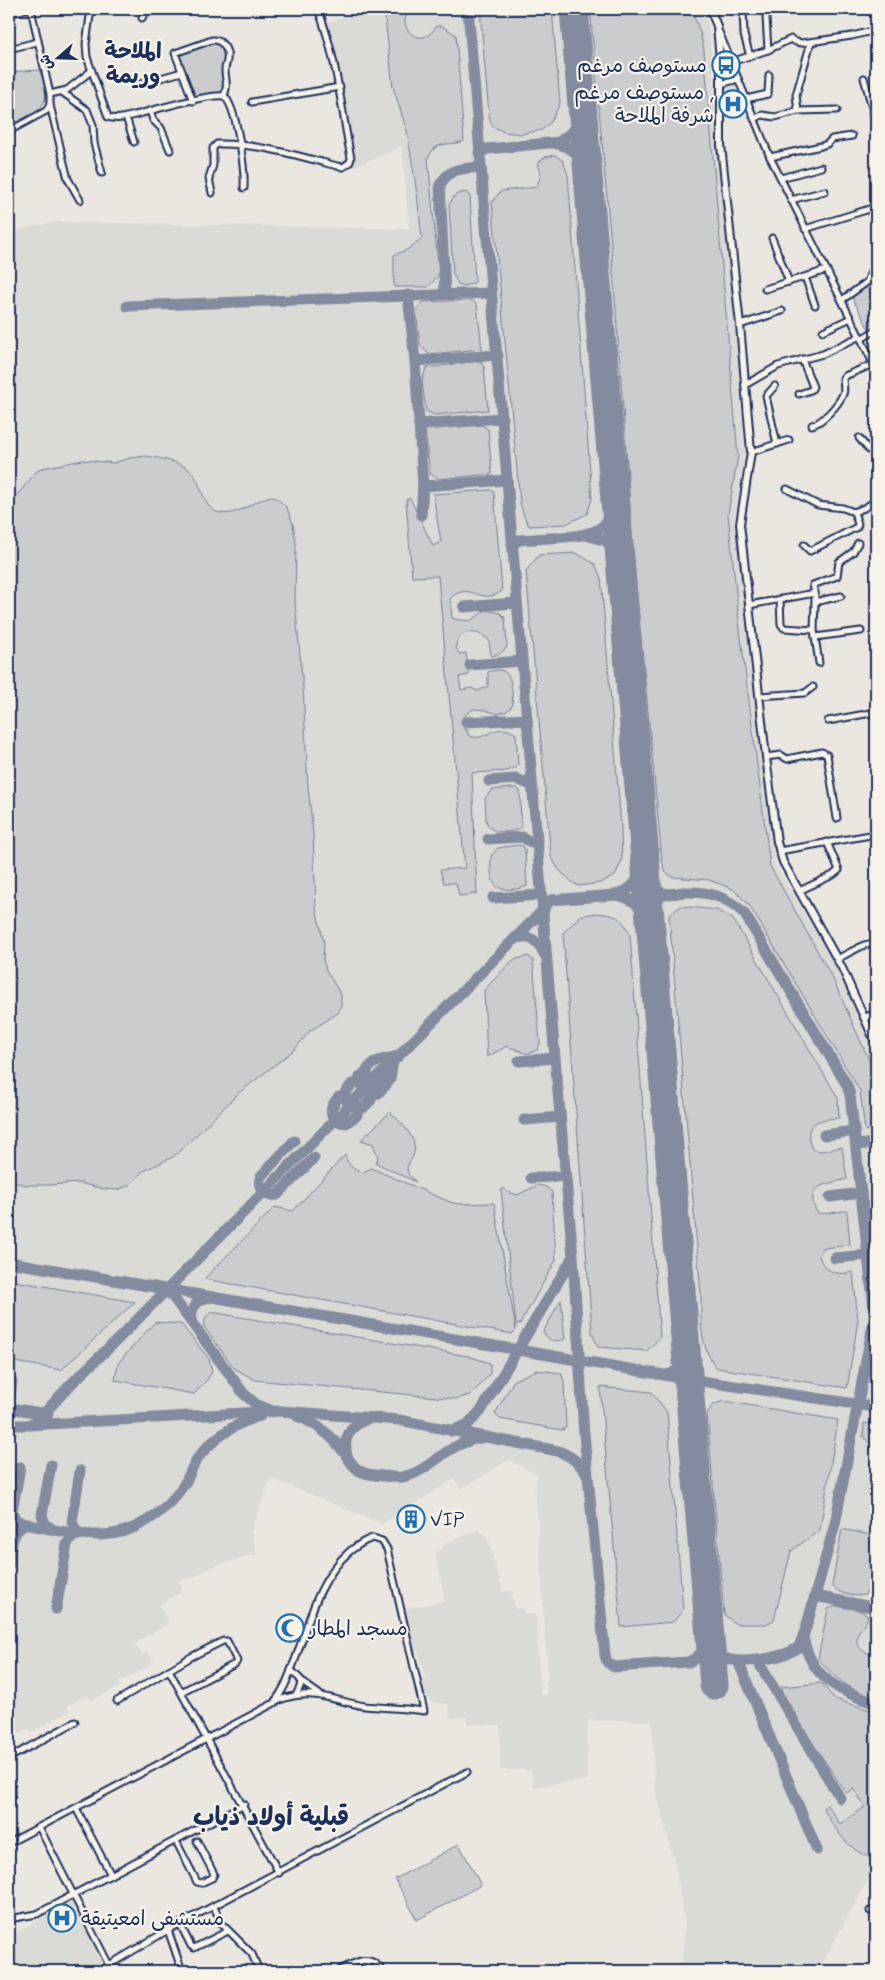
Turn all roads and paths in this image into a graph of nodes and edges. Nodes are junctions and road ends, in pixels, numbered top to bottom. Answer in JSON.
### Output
{"nodes":[{"id":1,"x":26,"y":9,"type":"edge"},
{"id":2,"x":31,"y":9,"type":"edge"},
{"id":3,"x":90,"y":9,"type":"edge"},
{"id":4,"x":147,"y":9,"type":"edge"},
{"id":5,"x":318,"y":9,"type":"edge"},
{"id":6,"x":710,"y":9,"type":"edge"},
{"id":7,"x":743,"y":9,"type":"edge"},
{"id":8,"x":771,"y":9,"type":"edge"},
{"id":9,"x":9,"y":14,"type":"edge"},
{"id":10,"x":142,"y":18,"type":"dead end"},
{"id":11,"x":717,"y":26,"type":"junction"},
{"id":12,"x":876,"y":30,"type":"edge"},
{"id":13,"x":37,"y":42,"type":"junction"},
{"id":14,"x":811,"y":42,"type":"junction"},
{"id":15,"x":9,"y":50,"type":"edge"},
{"id":16,"x":768,"y":50,"type":"junction"},
{"id":17,"x":750,"y":56,"type":"junction"},
{"id":18,"x":731,"y":62,"type":"junction"},
{"id":19,"x":91,"y":71,"type":"junction"},
{"id":20,"x":182,"y":72,"type":"junction"},
{"id":21,"x":769,"y":75,"type":"dead end"},
{"id":22,"x":864,"y":78,"type":"dead end"},
{"id":23,"x":738,"y":79,"type":"junction"},
{"id":24,"x":721,"y":84,"type":"junction"},
{"id":25,"x":136,"y":85,"type":"dead end"},
{"id":26,"x":340,"y":87,"type":"junction"},
{"id":27,"x":62,"y":92,"type":"junction"},
{"id":28,"x":50,"y":94,"type":"junction"},
{"id":29,"x":224,"y":96,"type":"junction"},
{"id":30,"x":746,"y":99,"type":"junction"},
{"id":31,"x":193,"y":101,"type":"junction"},
{"id":32,"x":252,"y":102,"type":"dead end"},
{"id":33,"x":50,"y":105,"type":"junction"},
{"id":34,"x":836,"y":110,"type":"dead end"},
{"id":35,"x":150,"y":111,"type":"junction"},
{"id":36,"x":798,"y":111,"type":"junction"},
{"id":37,"x":126,"y":117,"type":"junction"},
{"id":38,"x":754,"y":119,"type":"junction"},
{"id":39,"x":876,"y":122,"type":"edge"},
{"id":40,"x":9,"y":131,"type":"edge"},
{"id":41,"x":852,"y":136,"type":"dead end"},
{"id":42,"x":134,"y":142,"type":"dead end"},
{"id":43,"x":240,"y":145,"type":"junction"},
{"id":44,"x":170,"y":150,"type":"dead end"},
{"id":45,"x":770,"y":157,"type":"junction"},
{"id":46,"x":821,"y":166,"type":"dead end"},
{"id":47,"x":102,"y":173,"type":"dead end"},
{"id":48,"x":781,"y":178,"type":"junction"},
{"id":49,"x":244,"y":188,"type":"dead end"},
{"id":50,"x":825,"y":191,"type":"dead end"},
{"id":51,"x":212,"y":193,"type":"dead end"},
{"id":52,"x":80,"y":200,"type":"dead end"},
{"id":53,"x":791,"y":200,"type":"junction"},
{"id":54,"x":876,"y":207,"type":"edge"},
{"id":55,"x":805,"y":228,"type":"junction"},
{"id":56,"x":772,"y":238,"type":"dead end"},
{"id":57,"x":872,"y":269,"type":"dead end"},
{"id":58,"x":826,"y":270,"type":"junction"},
{"id":59,"x":804,"y":277,"type":"junction"},
{"id":60,"x":789,"y":282,"type":"junction"},
{"id":61,"x":765,"y":289,"type":"dead end"},
{"id":62,"x":842,"y":300,"type":"junction"},
{"id":63,"x":815,"y":305,"type":"dead end"},
{"id":64,"x":782,"y":311,"type":"dead end"},
{"id":65,"x":851,"y":318,"type":"junction"},
{"id":66,"x":740,"y":325,"type":"junction"},
{"id":67,"x":876,"y":330,"type":"edge"},
{"id":68,"x":823,"y":331,"type":"dead end"},
{"id":69,"x":860,"y":337,"type":"junction"},
{"id":70,"x":802,"y":360,"type":"junction"},
{"id":71,"x":875,"y":366,"type":"edge"},
{"id":72,"x":746,"y":385,"type":"junction"},
{"id":73,"x":775,"y":386,"type":"dead end"},
{"id":74,"x":799,"y":394,"type":"dead end"},
{"id":75,"x":812,"y":425,"type":"dead end"},
{"id":76,"x":859,"y":438,"type":"dead end"},
{"id":77,"x":789,"y":440,"type":"dead end"},
{"id":78,"x":777,"y":444,"type":"junction"},
{"id":79,"x":751,"y":452,"type":"junction"},
{"id":80,"x":876,"y":454,"type":"edge"},
{"id":81,"x":786,"y":489,"type":"dead end"},
{"id":82,"x":876,"y":501,"type":"edge"},
{"id":83,"x":854,"y":512,"type":"junction"},
{"id":84,"x":858,"y":543,"type":"dead end"},
{"id":85,"x":804,"y":544,"type":"dead end"},
{"id":86,"x":876,"y":587,"type":"edge"},
{"id":87,"x":814,"y":593,"type":"junction"},
{"id":88,"x":841,"y":596,"type":"dead end"},
{"id":89,"x":780,"y":599,"type":"junction"},
{"id":90,"x":876,"y":601,"type":"edge"},
{"id":91,"x":815,"y":602,"type":"junction"},
{"id":92,"x":749,"y":605,"type":"junction"},
{"id":93,"x":814,"y":630,"type":"junction"},
{"id":94,"x":861,"y":630,"type":"dead end"},
{"id":95,"x":815,"y":638,"type":"junction"},
{"id":96,"x":819,"y":663,"type":"dead end"},
{"id":97,"x":813,"y":687,"type":"dead end"},
{"id":98,"x":759,"y":696,"type":"junction"},
{"id":99,"x":876,"y":712,"type":"edge"},
{"id":100,"x":828,"y":721,"type":"dead end"},
{"id":101,"x":766,"y":757,"type":"junction"},
{"id":102,"x":837,"y":818,"type":"dead end"},
{"id":103,"x":876,"y":834,"type":"edge"},
{"id":104,"x":827,"y":842,"type":"junction"},
{"id":105,"x":779,"y":851,"type":"junction"},
{"id":106,"x":799,"y":891,"type":"junction"},
{"id":107,"x":876,"y":943,"type":"edge"},
{"id":108,"x":838,"y":959,"type":"junction"},
{"id":109,"x":876,"y":1013,"type":"edge"},
{"id":110,"x":865,"y":1017,"type":"junction"},
{"id":111,"x":876,"y":1044,"type":"edge"},
{"id":112,"x":169,"y":1670,"type":"junction"},
{"id":113,"x":291,"y":1670,"type":"junction"},
{"id":114,"x":301,"y":1681,"type":"junction"},
{"id":115,"x":181,"y":1692,"type":"junction"},
{"id":116,"x":296,"y":1695,"type":"junction"},
{"id":117,"x":322,"y":1695,"type":"junction"},
{"id":118,"x":117,"y":1700,"type":"dead end"},
{"id":119,"x":275,"y":1701,"type":"junction"},
{"id":120,"x":75,"y":1722,"type":"dead end"},
{"id":121,"x":207,"y":1738,"type":"junction"},
{"id":122,"x":9,"y":1758,"type":"edge"},
{"id":123,"x":467,"y":1772,"type":"dead end"},
{"id":124,"x":244,"y":1804,"type":"junction"},
{"id":125,"x":76,"y":1808,"type":"junction"},
{"id":126,"x":39,"y":1827,"type":"junction"},
{"id":127,"x":176,"y":1840,"type":"junction"},
{"id":128,"x":197,"y":1841,"type":"dead end"},
{"id":129,"x":9,"y":1843,"type":"edge"},
{"id":130,"x":279,"y":1873,"type":"junction"},
{"id":131,"x":110,"y":1874,"type":"junction"},
{"id":132,"x":74,"y":1894,"type":"junction"},
{"id":133,"x":214,"y":1907,"type":"junction"},
{"id":134,"x":9,"y":1919,"type":"edge"},
{"id":135,"x":180,"y":1924,"type":"junction"},
{"id":136,"x":168,"y":1930,"type":"junction"},
{"id":137,"x":228,"y":1931,"type":"junction"},
{"id":138,"x":109,"y":1965,"type":"junction"},
{"id":139,"x":99,"y":1971,"type":"edge"},
{"id":140,"x":182,"y":1971,"type":"edge"},
{"id":141,"x":259,"y":1971,"type":"edge"},
{"id":142,"x":338,"y":1971,"type":"edge"},
{"id":143,"x":382,"y":1971,"type":"edge"}],
"edges":[{"from":1,"to":9,"type":"street"},
{"from":2,"to":13,"type":"street"},
{"from":3,"to":19,"type":"street"},
{"from":4,"to":10,"type":"street"},
{"from":5,"to":26,"type":"street"},
{"from":6,"to":11,"type":"main road"},
{"from":7,"to":17,"type":"street"},
{"from":8,"to":16,"type":"street"},
{"from":11,"to":18,"type":"street"},
{"from":11,"to":24,"type":"main road"},
{"from":12,"to":14,"type":"street"},
{"from":13,"to":15,"type":"street"},
{"from":13,"to":28,"type":"street"},
{"from":14,"to":16,"type":"street"},
{"from":14,"to":36,"type":"street"},
{"from":16,"to":17,"type":"street"},
{"from":17,"to":18,"type":"street"},
{"from":18,"to":23,"type":"street"},
{"from":19,"to":27,"type":"street"},
{"from":19,"to":37,"type":"street"},
{"from":20,"to":25,"type":"street"},
{"from":20,"to":29,"type":"street"},
{"from":20,"to":31,"type":"street"},
{"from":21,"to":30,"type":"street"},
{"from":22,"to":39,"type":"street"},
{"from":23,"to":24,"type":"street"},
{"from":23,"to":30,"type":"street"},
{"from":24,"to":66,"type":"main road"},
{"from":26,"to":32,"type":"street"},
{"from":26,"to":43,"type":"street"},
{"from":27,"to":28,"type":"street"},
{"from":27,"to":47,"type":"street"},
{"from":28,"to":33,"type":"street"},
{"from":29,"to":31,"type":"street"},
{"from":29,"to":43,"type":"street"},
{"from":30,"to":38,"type":"street"},
{"from":31,"to":35,"type":"street"},
{"from":33,"to":40,"type":"street"},
{"from":33,"to":52,"type":"street"},
{"from":34,"to":36,"type":"street"},
{"from":35,"to":37,"type":"street"},
{"from":35,"to":44,"type":"street"},
{"from":36,"to":38,"type":"street"},
{"from":37,"to":42,"type":"street"},
{"from":38,"to":45,"type":"street"},
{"from":41,"to":45,"type":"street"},
{"from":43,"to":49,"type":"street"},
{"from":43,"to":51,"type":"street"},
{"from":45,"to":48,"type":"street"},
{"from":46,"to":48,"type":"street"},
{"from":48,"to":53,"type":"street"},
{"from":50,"to":53,"type":"street"},
{"from":53,"to":55,"type":"street"},
{"from":54,"to":55,"type":"street"},
{"from":55,"to":58,"type":"street"},
{"from":56,"to":60,"type":"street"},
{"from":57,"to":62,"type":"street"},
{"from":58,"to":59,"type":"street"},
{"from":58,"to":62,"type":"street"},
{"from":59,"to":60,"type":"street"},
{"from":59,"to":63,"type":"street"},
{"from":60,"to":61,"type":"street"},
{"from":62,"to":65,"type":"street"},
{"from":64,"to":66,"type":"street"},
{"from":65,"to":68,"type":"street"},
{"from":65,"to":69,"type":"street"},
{"from":66,"to":72,"type":"main road"},
{"from":67,"to":69,"type":"street"},
{"from":69,"to":70,"type":"street"},
{"from":69,"to":71,"type":"street"},
{"from":70,"to":72,"type":"street"},
{"from":70,"to":74,"type":"street"},
{"from":71,"to":75,"type":"street"},
{"from":72,"to":79,"type":"main road"},
{"from":73,"to":78,"type":"street"},
{"from":76,"to":80,"type":"street"},
{"from":77,"to":78,"type":"street"},
{"from":78,"to":79,"type":"street"},
{"from":79,"to":92,"type":"main road"},
{"from":81,"to":83,"type":"street"},
{"from":82,"to":83,"type":"street"},
{"from":83,"to":85,"type":"street"},
{"from":84,"to":87,"type":"street"},
{"from":86,"to":90,"type":"street"},
{"from":87,"to":89,"type":"street"},
{"from":87,"to":91,"type":"street"},
{"from":88,"to":91,"type":"street"},
{"from":89,"to":92,"type":"street"},
{"from":89,"to":93,"type":"street"},
{"from":91,"to":93,"type":"street"},
{"from":92,"to":98,"type":"main road"},
{"from":93,"to":95,"type":"street"},
{"from":94,"to":95,"type":"street"},
{"from":95,"to":96,"type":"street"},
{"from":97,"to":98,"type":"street"},
{"from":98,"to":101,"type":"main road"},
{"from":99,"to":100,"type":"street"},
{"from":101,"to":102,"type":"street"},
{"from":101,"to":105,"type":"main road"},
{"from":103,"to":104,"type":"street"},
{"from":104,"to":105,"type":"street"},
{"from":104,"to":106,"type":"street"},
{"from":105,"to":106,"type":"main road"},
{"from":106,"to":108,"type":"main road"},
{"from":107,"to":108,"type":"street"},
{"from":108,"to":110,"type":"main road"},
{"from":109,"to":110,"type":"street"},
{"from":110,"to":111,"type":"main road"},
{"from":112,"to":115,"type":"street"},
{"from":112,"to":115,"type":"street"},
{"from":112,"to":118,"type":"street"},
{"from":113,"to":114,"type":"street"},
{"from":113,"to":117,"type":"street"},
{"from":113,"to":119,"type":"street"},
{"from":114,"to":116,"type":"street"},
{"from":114,"to":117,"type":"street"},
{"from":115,"to":121,"type":"street"},
{"from":116,"to":117,"type":"street"},
{"from":116,"to":119,"type":"street"},
{"from":119,"to":121,"type":"street"},
{"from":120,"to":122,"type":"street"},
{"from":121,"to":124,"type":"street"},
{"from":121,"to":125,"type":"street"},
{"from":123,"to":130,"type":"street"},
{"from":124,"to":127,"type":"street"},
{"from":124,"to":130,"type":"street"},
{"from":125,"to":126,"type":"street"},
{"from":125,"to":131,"type":"street"},
{"from":126,"to":129,"type":"street"},
{"from":126,"to":132,"type":"street"},
{"from":127,"to":128,"type":"street"},
{"from":127,"to":131,"type":"street"},
{"from":130,"to":133,"type":"street"},
{"from":131,"to":132,"type":"street"},
{"from":132,"to":134,"type":"street"},
{"from":132,"to":138,"type":"street"},
{"from":133,"to":135,"type":"street"},
{"from":133,"to":137,"type":"street"},
{"from":135,"to":136,"type":"street"},
{"from":135,"to":137,"type":"street"},
{"from":136,"to":138,"type":"street"},
{"from":136,"to":140,"type":"street"},
{"from":137,"to":141,"type":"street"},
{"from":138,"to":139,"type":"street"},
{"from":142,"to":143,"type":"street"}]}
